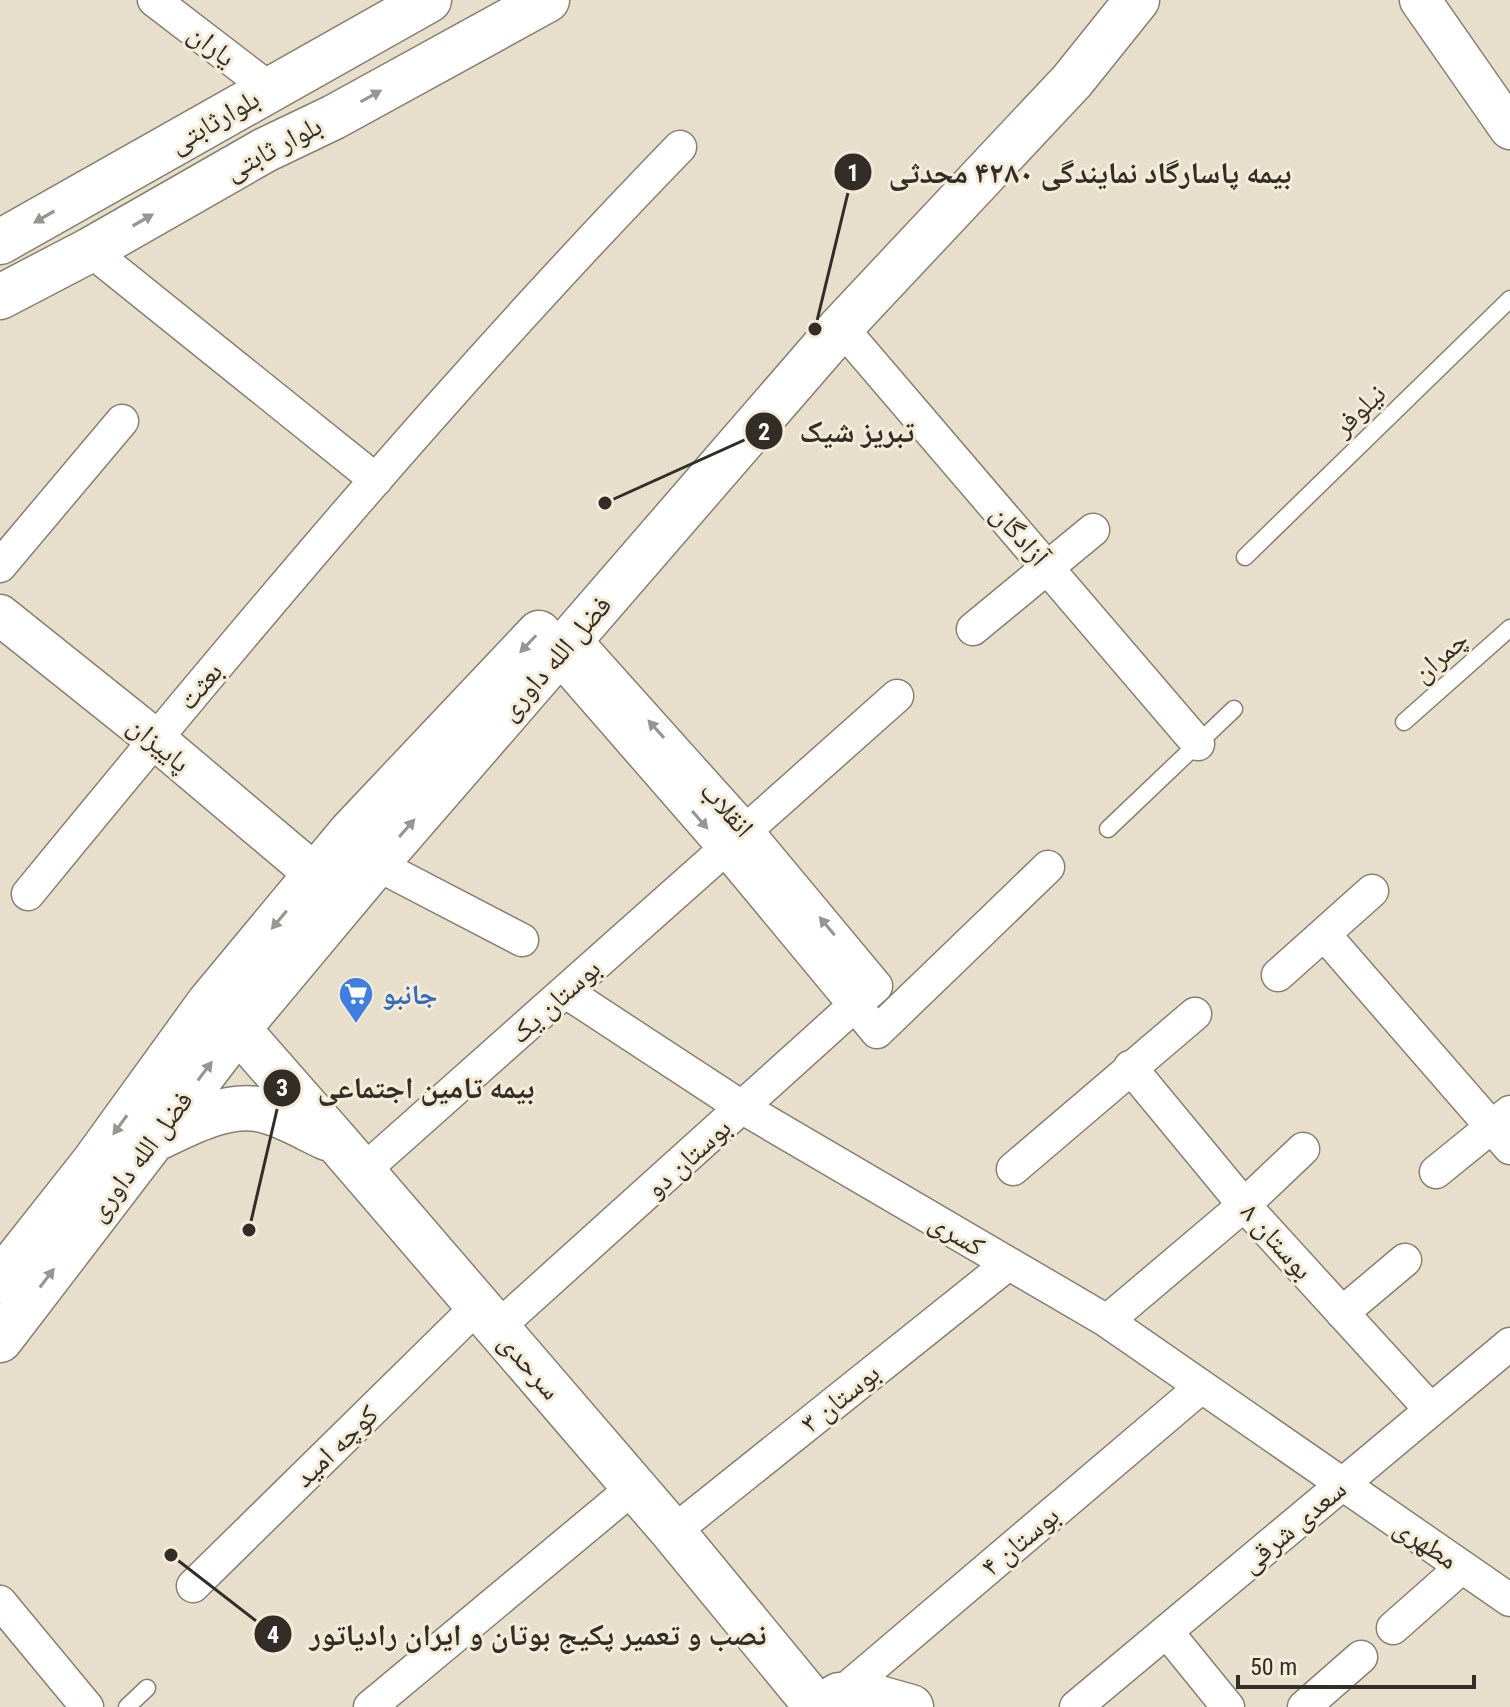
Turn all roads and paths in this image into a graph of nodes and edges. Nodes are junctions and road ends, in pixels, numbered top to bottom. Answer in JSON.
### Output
{"nodes":[{"id":1,"x":154,"y":0,"type":"edge"},
{"id":2,"x":429,"y":0,"type":"edge"},
{"id":3,"x":547,"y":0,"type":"edge"},
{"id":4,"x":1101,"y":0,"type":"edge"},
{"id":5,"x":1137,"y":0,"type":"edge"},
{"id":6,"x":1420,"y":0,"type":"edge"},
{"id":7,"x":288,"y":79,"type":"junction"},
{"id":8,"x":334,"y":117,"type":"junction"},
{"id":9,"x":1510,"y":129,"type":"edge"},
{"id":10,"x":290,"y":138,"type":"junction"},
{"id":11,"x":680,"y":147,"type":"dead end"},
{"id":12,"x":0,"y":242,"type":"edge"},
{"id":13,"x":90,"y":250,"type":"junction"},
{"id":14,"x":0,"y":297,"type":"edge"},
{"id":15,"x":1510,"y":299,"type":"edge"},
{"id":16,"x":841,"y":327,"type":"junction"},
{"id":17,"x":122,"y":421,"type":"dead end"},
{"id":18,"x":376,"y":480,"type":"junction"},
{"id":19,"x":1093,"y":530,"type":"dead end"},
{"id":20,"x":1245,"y":557,"type":"dead end"},
{"id":21,"x":0,"y":566,"type":"edge"},
{"id":22,"x":1047,"y":567,"type":"junction"},
{"id":23,"x":0,"y":615,"type":"edge"},
{"id":24,"x":1510,"y":628,"type":"edge"},
{"id":25,"x":973,"y":629,"type":"dead end"},
{"id":26,"x":565,"y":646,"type":"junction"},
{"id":27,"x":897,"y":696,"type":"dead end"},
{"id":28,"x":1234,"y":709,"type":"dead end"},
{"id":29,"x":1404,"y":722,"type":"dead end"},
{"id":30,"x":155,"y":739,"type":"junction"},
{"id":31,"x":1198,"y":744,"type":"junction"},
{"id":32,"x":1108,"y":829,"type":"dead end"},
{"id":33,"x":737,"y":840,"type":"junction"},
{"id":34,"x":376,"y":864,"type":"junction"},
{"id":35,"x":1048,"y":867,"type":"dead end"},
{"id":36,"x":316,"y":875,"type":"junction"},
{"id":37,"x":1372,"y":891,"type":"dead end"},
{"id":38,"x":28,"y":894,"type":"dead end"},
{"id":39,"x":1324,"y":934,"type":"junction"},
{"id":40,"x":522,"y":940,"type":"dead end"},
{"id":41,"x":1278,"y":975,"type":"dead end"},
{"id":42,"x":566,"y":992,"type":"junction"},
{"id":43,"x":866,"y":995,"type":"junction"},
{"id":44,"x":1195,"y":1014,"type":"dead end"},
{"id":45,"x":224,"y":1016,"type":"junction"},
{"id":46,"x":1130,"y":1067,"type":"junction"},
{"id":47,"x":743,"y":1108,"type":"junction"},
{"id":48,"x":1504,"y":1129,"type":"edge"},
{"id":49,"x":153,"y":1140,"type":"junction"},
{"id":50,"x":1303,"y":1149,"type":"dead end"},
{"id":51,"x":350,"y":1157,"type":"junction"},
{"id":52,"x":1013,"y":1169,"type":"dead end"},
{"id":53,"x":1436,"y":1172,"type":"dead end"},
{"id":54,"x":1244,"y":1205,"type":"junction"},
{"id":55,"x":7,"y":1257,"type":"edge"},
{"id":56,"x":1405,"y":1260,"type":"dead end"},
{"id":57,"x":1008,"y":1264,"type":"junction"},
{"id":58,"x":1342,"y":1313,"type":"junction"},
{"id":59,"x":488,"y":1317,"type":"junction"},
{"id":60,"x":1107,"y":1321,"type":"junction"},
{"id":61,"x":0,"y":1340,"type":"edge"},
{"id":62,"x":1510,"y":1344,"type":"edge"},
{"id":63,"x":1200,"y":1388,"type":"junction"},
{"id":64,"x":1431,"y":1410,"type":"junction"},
{"id":65,"x":1342,"y":1485,"type":"junction"},
{"id":66,"x":634,"y":1487,"type":"junction"},
{"id":67,"x":673,"y":1532,"type":"junction"},
{"id":68,"x":1462,"y":1567,"type":"junction"},
{"id":69,"x":193,"y":1586,"type":"dead end"},
{"id":70,"x":1510,"y":1600,"type":"edge"},
{"id":71,"x":5,"y":1618,"type":"edge"},
{"id":72,"x":1393,"y":1628,"type":"dead end"},
{"id":73,"x":1167,"y":1632,"type":"junction"},
{"id":74,"x":1361,"y":1657,"type":"dead end"},
{"id":75,"x":147,"y":1688,"type":"dead end"},
{"id":76,"x":825,"y":1703,"type":"edge"},
{"id":77,"x":87,"y":1707,"type":"edge"},
{"id":78,"x":127,"y":1707,"type":"edge"},
{"id":79,"x":370,"y":1707,"type":"edge"},
{"id":80,"x":911,"y":1707,"type":"edge"},
{"id":81,"x":1076,"y":1707,"type":"edge"},
{"id":82,"x":1228,"y":1707,"type":"edge"},
{"id":83,"x":1304,"y":1707,"type":"edge"}],
"edges":[{"from":1,"to":7,"type":"street","name":"یاران"},
{"from":2,"to":7,"type":"main road","name":"بلوارثابتی"},
{"from":8,"to":3,"type":"main road","name":"بلوار ثابتی","one_way":true},
{"from":4,"to":36,"type":"main road","name":"فضل الله داوری","one_way":true},
{"from":5,"to":16,"type":"main road","name":"فضل الله داوری"},
{"from":6,"to":9,"type":"street"},
{"from":7,"to":8,"type":"main road"},
{"from":7,"to":10,"type":"main road"},
{"from":7,"to":12,"type":"main road","name":"بلوارثابتی","one_way":true},
{"from":8,"to":10,"type":"main road","name":"بلوار ثابتی"},
{"from":13,"to":10,"type":"main road","name":"بلوار ثابتی","one_way":true},
{"from":11,"to":18,"type":"street","name":"بعثت"},
{"from":13,"to":14,"type":"main road","name":"بلوار ثابتی"},
{"from":13,"to":18,"type":"street"},
{"from":15,"to":20,"type":"lane","name":"نیلوفر"},
{"from":16,"to":22,"type":"street","name":"آزادگان"},
{"from":16,"to":26,"type":"main road","name":"فضل الله داوری"},
{"from":17,"to":21,"type":"street"},
{"from":18,"to":30,"type":"street","name":"بعثت"},
{"from":19,"to":22,"type":"street"},
{"from":22,"to":25,"type":"street"},
{"from":22,"to":31,"type":"street","name":"آزادگان"},
{"from":23,"to":30,"type":"street","name":"پاییزان"},
{"from":24,"to":29,"type":"lane","name":"چمران"},
{"from":26,"to":33,"type":"street","name":"انقلاب"},
{"from":34,"to":26,"type":"main road","name":"فضل الله داوری","one_way":true},
{"from":27,"to":33,"type":"street","name":"بوستان یک"},
{"from":28,"to":31,"type":"lane"},
{"from":30,"to":36,"type":"street","name":"پاییزان"},
{"from":30,"to":38,"type":"street","name":"بعثت"},
{"from":31,"to":32,"type":"lane"},
{"from":33,"to":42,"type":"street","name":"بوستان یک"},
{"from":33,"to":43,"type":"street","name":"انقلاب"},
{"from":34,"to":40,"type":"street"},
{"from":34,"to":45,"type":"main road","name":"فضل الله داوری"},
{"from":35,"to":43,"type":"street","name":"انقلاب"},
{"from":36,"to":45,"type":"main road","name":"فضل الله داوری","one_way":true},
{"from":37,"to":39,"type":"street"},
{"from":39,"to":41,"type":"street"},
{"from":39,"to":48,"type":"street"},
{"from":42,"to":47,"type":"street","name":"کسری"},
{"from":42,"to":51,"type":"street","name":"بوستان یک"},
{"from":43,"to":47,"type":"street","name":"بوستان دو"},
{"from":44,"to":46,"type":"street"},
{"from":49,"to":45,"type":"main road","name":"فضل الله داوری","one_way":true},
{"from":45,"to":51,"type":"main road","name":"سرحدی"},
{"from":45,"to":55,"type":"main road","name":"فضل الله داوری","one_way":true},
{"from":46,"to":52,"type":"street"},
{"from":46,"to":54,"type":"street","name":"بوستان ۸"},
{"from":47,"to":57,"type":"street","name":"کسری"},
{"from":47,"to":59,"type":"street","name":"بوستان دو"},
{"from":48,"to":53,"type":"street"},
{"from":49,"to":51,"type":"main road"},
{"from":61,"to":49,"type":"main road","name":"فضل الله داوری","one_way":true},
{"from":50,"to":54,"type":"street"},
{"from":51,"to":59,"type":"main road","name":"سرحدی"},
{"from":54,"to":58,"type":"street","name":"بوستان ۸"},
{"from":54,"to":60,"type":"street"},
{"from":56,"to":58,"type":"street"},
{"from":57,"to":60,"type":"street","name":"کسری"},
{"from":57,"to":67,"type":"street","name":"بوستان ۳"},
{"from":58,"to":64,"type":"street","name":"بوستان ۸"},
{"from":59,"to":66,"type":"main road","name":"سرحدی"},
{"from":59,"to":69,"type":"street","name":"کوچه امید"},
{"from":60,"to":63,"type":"street","name":"کسری"},
{"from":62,"to":64,"type":"street","name":"سعدی شرقی"},
{"from":63,"to":65,"type":"street","name":"کسری"},
{"from":63,"to":76,"type":"street","name":"بوستان ۴"},
{"from":64,"to":65,"type":"street","name":"سعدی شرقی"},
{"from":65,"to":68,"type":"street","name":"مطهری"},
{"from":65,"to":73,"type":"street","name":"سعدی شرقی"},
{"from":66,"to":67,"type":"main road","name":"سرحدی"},
{"from":66,"to":79,"type":"street"},
{"from":67,"to":76,"type":"main road","name":"سرحدی"},
{"from":68,"to":70,"type":"street","name":"مطهری"},
{"from":68,"to":72,"type":"street"},
{"from":71,"to":77,"type":"street"},
{"from":73,"to":81,"type":"street","name":"سعدی شرقی"},
{"from":73,"to":82,"type":"street"},
{"from":74,"to":83,"type":"street"},
{"from":75,"to":78,"type":"lane"},
{"from":76,"to":80,"type":"main road"}]}
